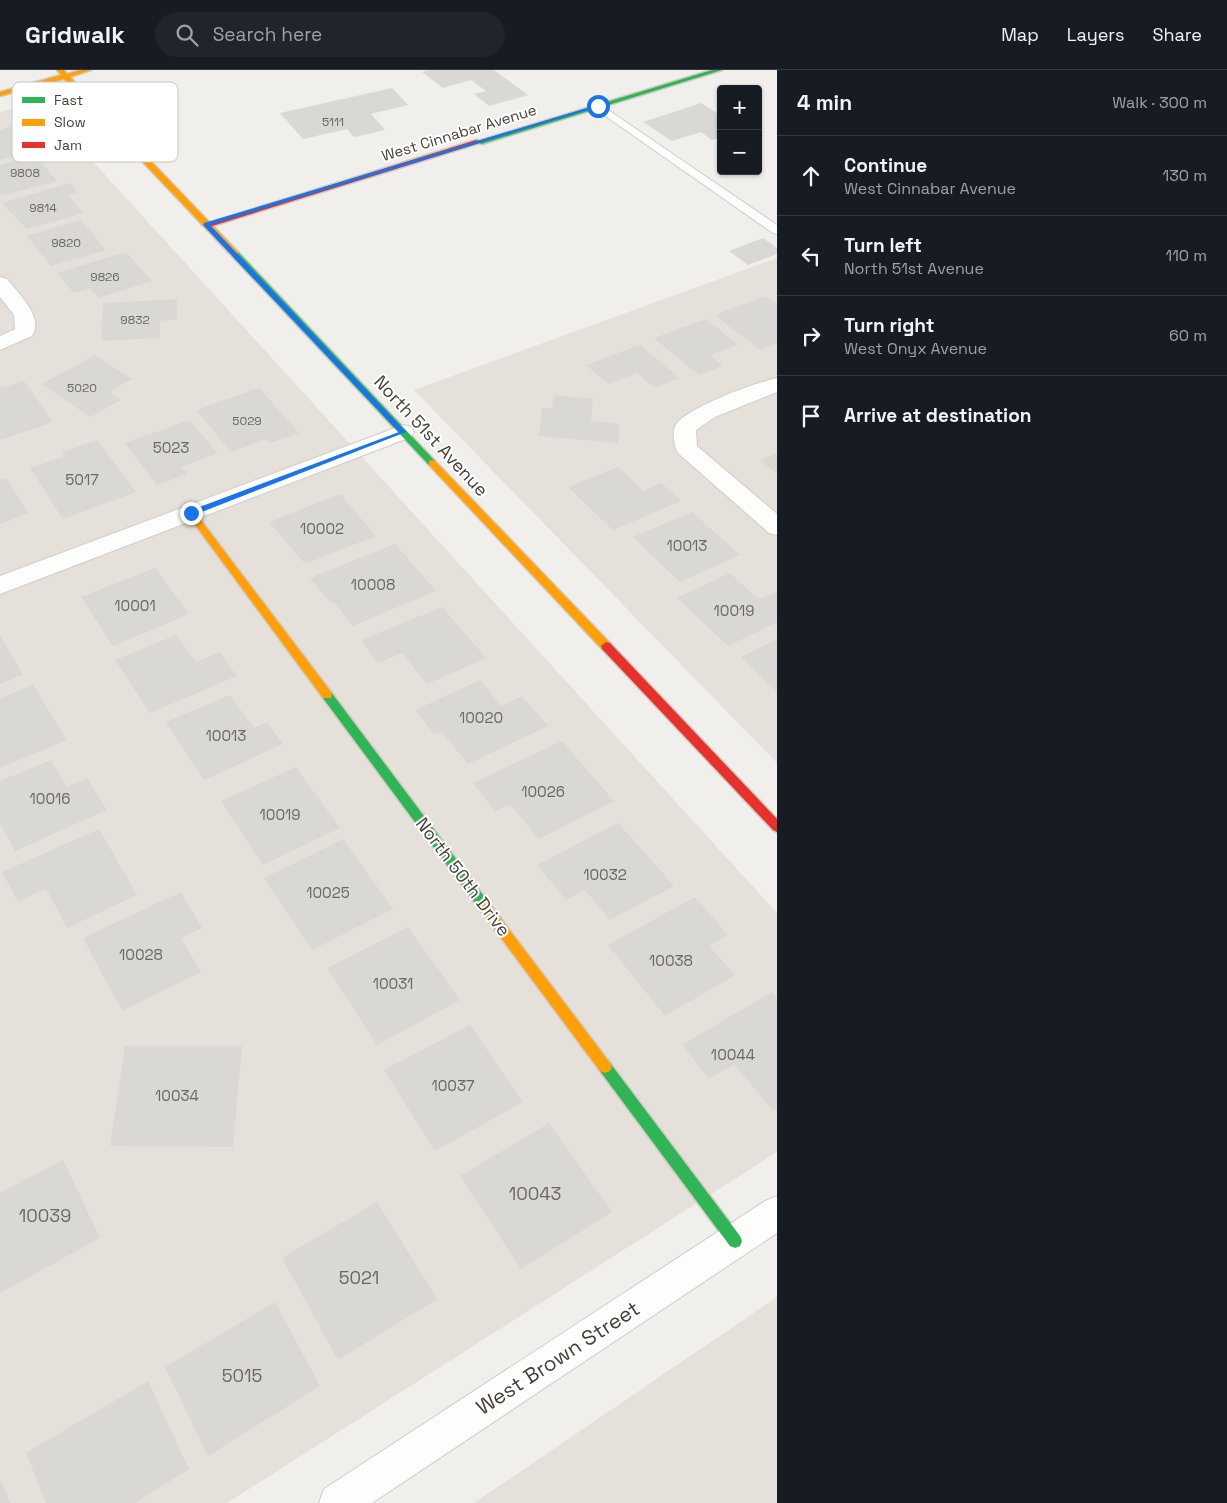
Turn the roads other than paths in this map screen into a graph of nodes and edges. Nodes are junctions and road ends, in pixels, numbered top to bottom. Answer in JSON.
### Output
{"nodes":[{"id":1,"x":88,"y":70,"type":"edge"},
{"id":2,"x":719,"y":70,"type":"edge"},
{"id":3,"x":62,"y":73,"type":"edge"},
{"id":4,"x":35,"y":82,"type":"edge"},
{"id":5,"x":12,"y":90,"type":"edge"},
{"id":6,"x":0,"y":94,"type":"edge"},
{"id":7,"x":598,"y":106,"type":"junction"},
{"id":8,"x":146,"y":162,"type":"edge"},
{"id":9,"x":206,"y":225,"type":"junction"},
{"id":10,"x":777,"y":230,"type":"edge"},
{"id":11,"x":0,"y":283,"type":"edge"},
{"id":12,"x":0,"y":344,"type":"edge"},
{"id":13,"x":777,"y":384,"type":"edge"},
{"id":14,"x":403,"y":432,"type":"junction"},
{"id":15,"x":191,"y":513,"type":"junction"},
{"id":16,"x":777,"y":527,"type":"edge"},
{"id":17,"x":0,"y":585,"type":"edge"},
{"id":18,"x":777,"y":827,"type":"edge"},
{"id":19,"x":777,"y":1213,"type":"edge"},
{"id":20,"x":735,"y":1241,"type":"junction"},
{"id":21,"x":338,"y":1503,"type":"edge"}],
"edges":[{"from":1,"to":3,"type":"street"},
{"from":2,"to":7,"type":"street","name":"West Cinnabar Avenue"},
{"from":3,"to":4,"type":"street"},
{"from":5,"to":6,"type":"street"},
{"from":7,"to":9,"type":"street","name":"West Cinnabar Avenue"},
{"from":7,"to":10,"type":"lane"},
{"from":8,"to":9,"type":"street","name":"North 51st Avenue"},
{"from":9,"to":14,"type":"street","name":"North 51st Avenue"},
{"from":11,"to":12,"type":"street"},
{"from":13,"to":16,"type":"street"},
{"from":14,"to":15,"type":"street"},
{"from":14,"to":18,"type":"street","name":"North 51st Avenue"},
{"from":15,"to":17,"type":"street"},
{"from":15,"to":20,"type":"street","name":"North 50th Drive"},
{"from":19,"to":20,"type":"street","name":"West Brown Street"},
{"from":20,"to":21,"type":"street","name":"West Brown Street"}]}
